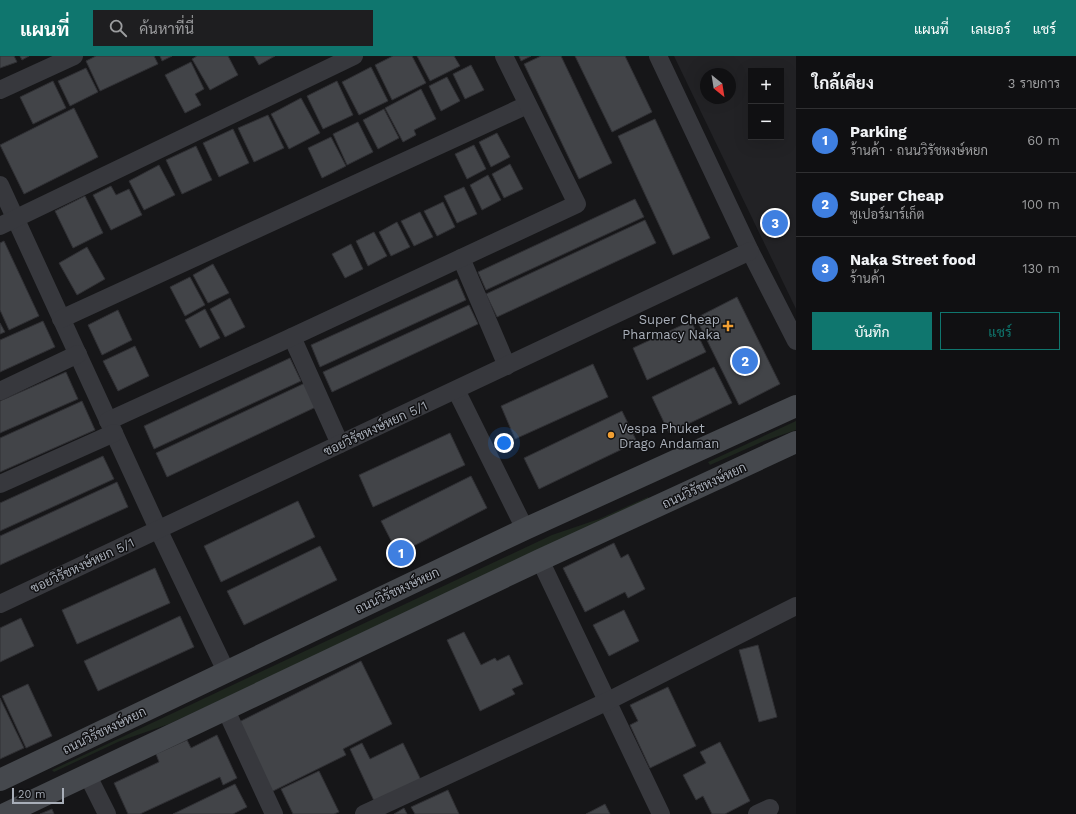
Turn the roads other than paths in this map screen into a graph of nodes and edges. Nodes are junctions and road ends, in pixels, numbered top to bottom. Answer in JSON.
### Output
{"nodes":[{"id":1,"x":74,"y":56,"type":"edge"},
{"id":2,"x":354,"y":56,"type":"edge"},
{"id":3,"x":504,"y":56,"type":"edge"},
{"id":4,"x":658,"y":56,"type":"edge"},
{"id":5,"x":0,"y":90,"type":"edge"},
{"id":6,"x":527,"y":105,"type":"junction"},
{"id":7,"x":0,"y":185,"type":"edge"},
{"id":8,"x":8,"y":223,"type":"edge"},
{"id":9,"x":750,"y":251,"type":"junction"},
{"id":10,"x":461,"y":258,"type":"junction"},
{"id":11,"x":61,"y":319,"type":"junction"},
{"id":12,"x":292,"y":338,"type":"junction"},
{"id":13,"x":796,"y":342,"type":"edge"},
{"id":14,"x":78,"y":354,"type":"junction"},
{"id":15,"x":507,"y":366,"type":"junction"},
{"id":16,"x":456,"y":390,"type":"junction"},
{"id":17,"x":0,"y":391,"type":"edge"},
{"id":18,"x":796,"y":406,"type":"edge"},
{"id":19,"x":111,"y":427,"type":"junction"},
{"id":20,"x":796,"y":442,"type":"edge"},
{"id":21,"x":340,"y":444,"type":"junction"},
{"id":22,"x":687,"y":456,"type":"junction"},
{"id":23,"x":0,"y":484,"type":"edge"},
{"id":24,"x":701,"y":486,"type":"junction"},
{"id":25,"x":158,"y":529,"type":"junction"},
{"id":26,"x":525,"y":529,"type":"junction"},
{"id":27,"x":540,"y":560,"type":"junction"},
{"id":28,"x":0,"y":604,"type":"edge"},
{"id":29,"x":796,"y":606,"type":"edge"},
{"id":30,"x":226,"y":671,"type":"junction"},
{"id":31,"x":608,"y":701,"type":"junction"},
{"id":32,"x":225,"y":708,"type":"junction"},
{"id":33,"x":87,"y":774,"type":"junction"},
{"id":34,"x":1,"y":779,"type":"edge"},
{"id":35,"x":11,"y":811,"type":"edge"},
{"id":36,"x":107,"y":814,"type":"edge"},
{"id":37,"x":274,"y":814,"type":"edge"},
{"id":38,"x":364,"y":814,"type":"edge"},
{"id":39,"x":661,"y":814,"type":"edge"}],
"edges":[{"from":1,"to":5,"type":"street"},
{"from":2,"to":8,"type":"street"},
{"from":3,"to":6,"type":"street"},
{"from":4,"to":9,"type":"street"},
{"from":6,"to":10,"type":"street"},
{"from":6,"to":11,"type":"street"},
{"from":7,"to":8,"type":"street"},
{"from":8,"to":11,"type":"street"},
{"from":9,"to":13,"type":"street"},
{"from":9,"to":15,"type":"street","name":"ซอยวิรัชหงษ์หยก 5/1"},
{"from":10,"to":12,"type":"street"},
{"from":10,"to":15,"type":"street"},
{"from":11,"to":14,"type":"street"},
{"from":12,"to":19,"type":"street"},
{"from":12,"to":21,"type":"street"},
{"from":14,"to":17,"type":"street"},
{"from":14,"to":19,"type":"street"},
{"from":15,"to":16,"type":"street","name":"ซอยวิรัชหงษ์หยก 5/1"},
{"from":16,"to":21,"type":"street","name":"ซอยวิรัชหงษ์หยก 5/1"},
{"from":16,"to":26,"type":"street"},
{"from":18,"to":22,"type":"main road","name":"ถนนวิรัชหงษ์หยก"},
{"from":19,"to":23,"type":"street"},
{"from":19,"to":25,"type":"street"},
{"from":20,"to":24,"type":"main road","name":"ถนนวิรัชหงษ์หยก"},
{"from":21,"to":25,"type":"street","name":"ซอยวิรัชหงษ์หยก 5/1"},
{"from":22,"to":24,"type":"main road"},
{"from":22,"to":26,"type":"main road","name":"ถนนวิรัชหงษ์หยก"},
{"from":24,"to":27,"type":"main road","name":"ถนนวิรัชหงษ์หยก"},
{"from":25,"to":28,"type":"street","name":"ซอยวิรัชหงษ์หยก 5/1"},
{"from":25,"to":30,"type":"street"},
{"from":26,"to":30,"type":"main road","name":"ถนนวิรัชหงษ์หยก"},
{"from":27,"to":31,"type":"street"},
{"from":27,"to":32,"type":"main road","name":"ถนนวิรัชหงษ์หยก"},
{"from":29,"to":31,"type":"street"},
{"from":30,"to":34,"type":"main road","name":"ถนนวิรัชหงษ์หยก"},
{"from":31,"to":38,"type":"street"},
{"from":31,"to":39,"type":"street"},
{"from":32,"to":33,"type":"main road","name":"ถนนวิรัชหงษ์หยก"},
{"from":32,"to":37,"type":"street"},
{"from":33,"to":35,"type":"main road","name":"ถนนวิรัชหงษ์หยก"},
{"from":33,"to":36,"type":"street"},
{"from":34,"to":35,"type":"main road"}]}
